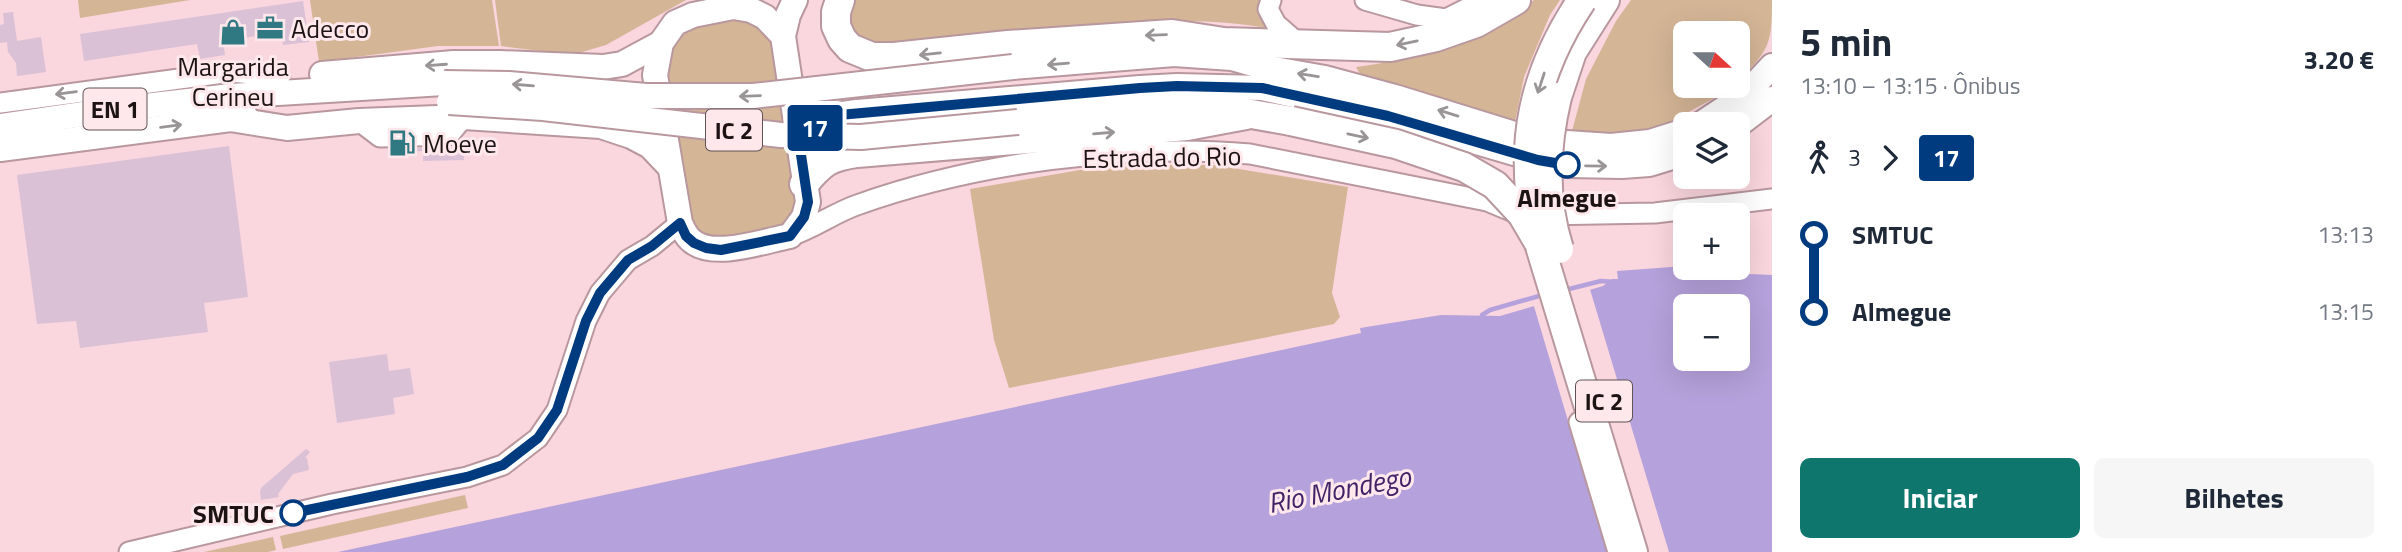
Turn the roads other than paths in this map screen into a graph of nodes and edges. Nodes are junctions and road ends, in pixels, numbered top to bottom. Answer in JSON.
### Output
{"nodes":[{"id":1,"x":795,"y":0,"type":"edge"},
{"id":2,"x":840,"y":0,"type":"edge"},
{"id":3,"x":1271,"y":0,"type":"edge"},
{"id":4,"x":1365,"y":0,"type":"edge"},
{"id":5,"x":1484,"y":0,"type":"edge"},
{"id":6,"x":1516,"y":0,"type":"edge"},
{"id":7,"x":1596,"y":2,"type":"edge"},
{"id":8,"x":739,"y":4,"type":"edge"},
{"id":9,"x":783,"y":36,"type":"junction"},
{"id":10,"x":1224,"y":42,"type":"junction"},
{"id":11,"x":661,"y":43,"type":"junction"},
{"id":12,"x":1298,"y":44,"type":"junction"},
{"id":13,"x":1174,"y":54,"type":"junction"},
{"id":14,"x":1772,"y":66,"type":"edge"},
{"id":15,"x":1267,"y":68,"type":"junction"},
{"id":16,"x":789,"y":70,"type":"junction"},
{"id":17,"x":280,"y":77,"type":"junction"},
{"id":18,"x":1772,"y":99,"type":"edge"},
{"id":19,"x":452,"y":101,"type":"junction"},
{"id":20,"x":0,"y":103,"type":"edge"},
{"id":21,"x":1195,"y":104,"type":"junction"},
{"id":22,"x":230,"y":108,"type":"junction"},
{"id":23,"x":1293,"y":109,"type":"junction"},
{"id":24,"x":1719,"y":112,"type":"edge"},
{"id":25,"x":1246,"y":115,"type":"junction"},
{"id":26,"x":1750,"y":116,"type":"edge"},
{"id":27,"x":0,"y":126,"type":"edge"},
{"id":28,"x":1673,"y":135,"type":"edge"},
{"id":29,"x":800,"y":148,"type":"junction"},
{"id":30,"x":0,"y":149,"type":"edge"},
{"id":31,"x":1673,"y":157,"type":"edge"},
{"id":32,"x":670,"y":167,"type":"junction"},
{"id":33,"x":806,"y":190,"type":"junction"},
{"id":34,"x":1772,"y":199,"type":"edge"},
{"id":35,"x":854,"y":205,"type":"junction"},
{"id":36,"x":1519,"y":216,"type":"junction"},
{"id":37,"x":687,"y":233,"type":"junction"},
{"id":38,"x":790,"y":236,"type":"junction"},
{"id":39,"x":1534,"y":248,"type":"junction"},
{"id":40,"x":129,"y":552,"type":"edge"},
{"id":41,"x":1618,"y":552,"type":"edge"},
{"id":42,"x":1633,"y":552,"type":"edge"},
{"id":43,"x":1649,"y":552,"type":"edge"}],
"edges":[{"from":1,"to":9,"type":"main road"},
{"from":10,"to":2,"type":"highway","one_way":true},
{"from":3,"to":12,"type":"street"},
{"from":4,"to":5,"type":"street"},
{"from":6,"to":12,"type":"highway","one_way":true},
{"from":7,"to":39,"type":"highway","number":"IC 2","one_way":true,"bridge":true},
{"from":7,"to":43,"type":"highway","number":"IC 2","bridge":true},
{"from":8,"to":9,"type":"main road"},
{"from":8,"to":11,"type":"main road"},
{"from":9,"to":16,"type":"main road"},
{"from":10,"to":12,"type":"highway"},
{"from":10,"to":13,"type":"highway"},
{"from":11,"to":17,"type":"main road","one_way":true},
{"from":11,"to":32,"type":"main road"},
{"from":13,"to":15,"type":"main road"},
{"from":13,"to":19,"type":"main road","number":"IC 2","one_way":true,"bridge":true},
{"from":14,"to":24,"type":"main road"},
{"from":15,"to":16,"type":"main road"},
{"from":28,"to":15,"type":"main road","one_way":true},
{"from":16,"to":29,"type":"main road"},
{"from":17,"to":20,"type":"street","one_way":true},
{"from":17,"to":22,"type":"main road"},
{"from":18,"to":26,"type":"main road"},
{"from":19,"to":21,"type":"main road","number":"IC 2","bridge":true},
{"from":19,"to":22,"type":"main road","number":"EN 1"},
{"from":19,"to":22,"type":"main road"},
{"from":19,"to":32,"type":"main road"},
{"from":21,"to":23,"type":"main road"},
{"from":21,"to":25,"type":"highway"},
{"from":22,"to":27,"type":"main road","number":"EN 1"},
{"from":30,"to":22,"type":"main road","number":"EN 1","one_way":true},
{"from":23,"to":25,"type":"highway"},
{"from":23,"to":29,"type":"main road"},
{"from":23,"to":31,"type":"main road","one_way":true},
{"from":23,"to":39,"type":"highway","one_way":true,"bridge":true},
{"from":33,"to":25,"type":"highway","one_way":true},
{"from":29,"to":33,"type":"main road"},
{"from":32,"to":37,"type":"main road"},
{"from":33,"to":35,"type":"street","name":"Estrada do Rio"},
{"from":33,"to":38,"type":"main road"},
{"from":34,"to":36,"type":"street","name":"Estrada do Rio"},
{"from":35,"to":36,"type":"street","name":"Estrada do Rio"},
{"from":35,"to":38,"type":"street","name":"Estrada do Rio"},
{"from":36,"to":39,"type":"street"},
{"from":37,"to":38,"type":"main road"},
{"from":37,"to":40,"type":"street"},
{"from":39,"to":41,"type":"street"},
{"from":39,"to":42,"type":"highway","number":"IC 2"}]}
